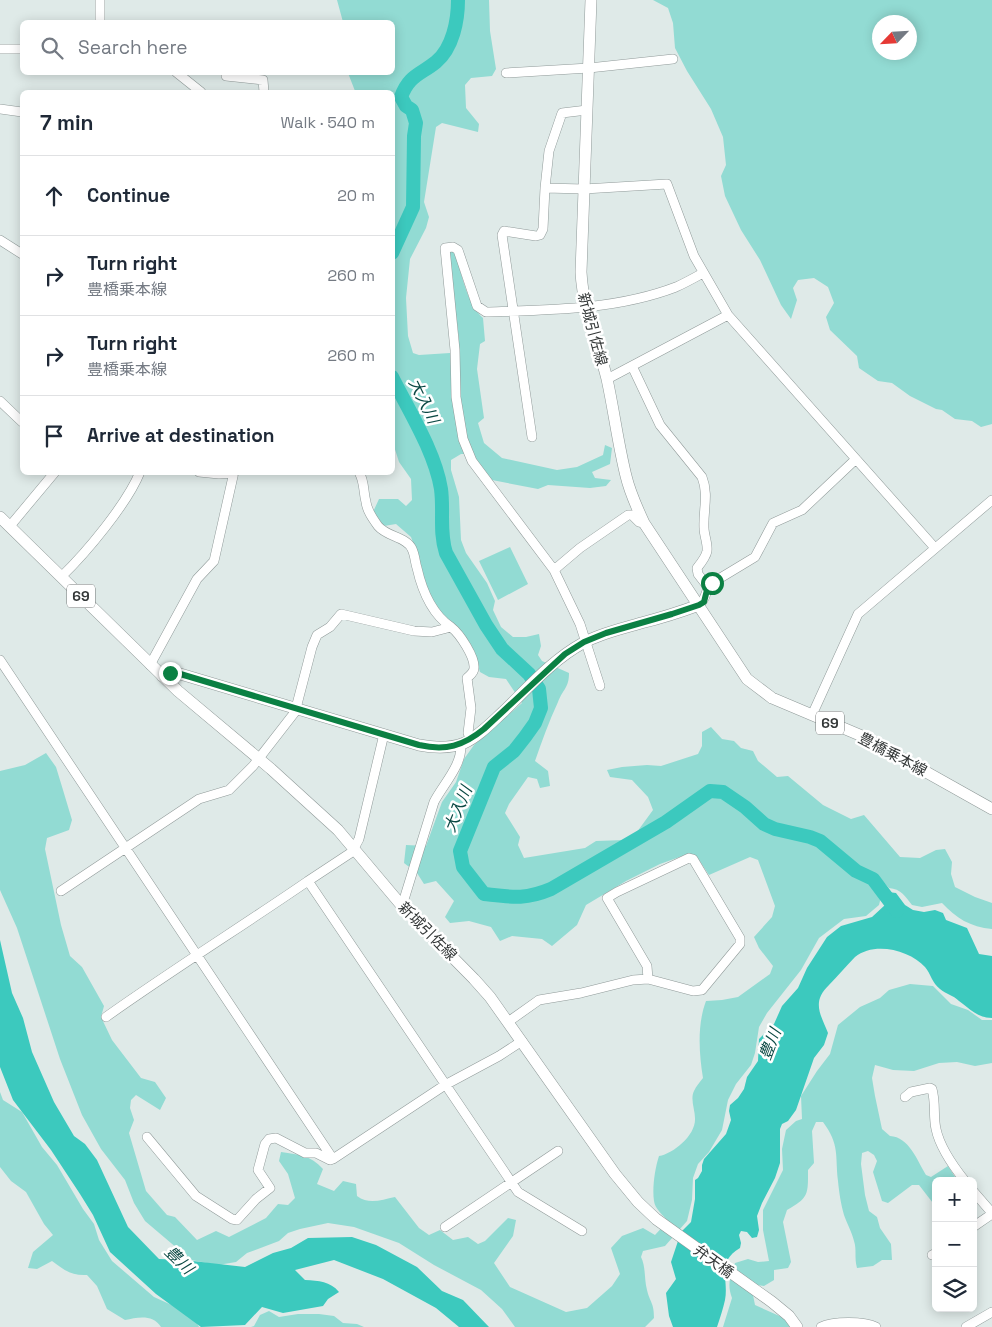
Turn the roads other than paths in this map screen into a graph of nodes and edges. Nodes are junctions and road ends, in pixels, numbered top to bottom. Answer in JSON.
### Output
{"nodes":[{"id":1,"x":100,"y":0,"type":"edge"},
{"id":2,"x":591,"y":0,"type":"edge"},
{"id":3,"x":100,"y":20,"type":"edge"},
{"id":4,"x":0,"y":49,"type":"edge"},
{"id":5,"x":20,"y":49,"type":"edge"},
{"id":6,"x":673,"y":59,"type":"dead end"},
{"id":7,"x":588,"y":68,"type":"junction"},
{"id":8,"x":506,"y":73,"type":"dead end"},
{"id":9,"x":180,"y":75,"type":"edge"},
{"id":10,"x":226,"y":76,"type":"dead end"},
{"id":11,"x":198,"y":90,"type":"edge"},
{"id":12,"x":264,"y":90,"type":"edge"},
{"id":13,"x":0,"y":109,"type":"edge"},
{"id":14,"x":587,"y":110,"type":"junction"},
{"id":15,"x":20,"y":112,"type":"edge"},
{"id":16,"x":545,"y":188,"type":"junction"},
{"id":17,"x":584,"y":189,"type":"junction"},
{"id":18,"x":0,"y":240,"type":"edge"},
{"id":19,"x":20,"y":253,"type":"edge"},
{"id":20,"x":704,"y":273,"type":"junction"},
{"id":21,"x":585,"y":307,"type":"junction"},
{"id":22,"x":514,"y":311,"type":"junction"},
{"id":23,"x":728,"y":315,"type":"junction"},
{"id":24,"x":632,"y":366,"type":"junction"},
{"id":25,"x":606,"y":378,"type":"junction"},
{"id":26,"x":0,"y":401,"type":"edge"},
{"id":27,"x":20,"y":420,"type":"edge"},
{"id":28,"x":532,"y":437,"type":"dead end"},
{"id":29,"x":856,"y":460,"type":"junction"},
{"id":30,"x":52,"y":475,"type":"edge"},
{"id":31,"x":138,"y":475,"type":"edge"},
{"id":32,"x":234,"y":475,"type":"edge"},
{"id":33,"x":360,"y":475,"type":"edge"},
{"id":34,"x":992,"y":500,"type":"edge"},
{"id":35,"x":0,"y":516,"type":"edge"},
{"id":36,"x":644,"y":523,"type":"junction"},
{"id":37,"x":10,"y":526,"type":"junction"},
{"id":38,"x":935,"y":548,"type":"junction"},
{"id":39,"x":554,"y":570,"type":"junction"},
{"id":40,"x":61,"y":577,"type":"junction"},
{"id":41,"x":708,"y":586,"type":"junction"},
{"id":42,"x":699,"y":605,"type":"junction"},
{"id":43,"x":451,"y":627,"type":"junction"},
{"id":44,"x":584,"y":642,"type":"junction"},
{"id":45,"x":0,"y":660,"type":"edge"},
{"id":46,"x":150,"y":664,"type":"junction"},
{"id":47,"x":162,"y":676,"type":"junction"},
{"id":48,"x":600,"y":686,"type":"dead end"},
{"id":49,"x":297,"y":708,"type":"junction"},
{"id":50,"x":812,"y":715,"type":"junction"},
{"id":51,"x":384,"y":734,"type":"junction"},
{"id":52,"x":466,"y":741,"type":"junction"},
{"id":53,"x":260,"y":759,"type":"junction"},
{"id":54,"x":992,"y":809,"type":"edge"},
{"id":55,"x":126,"y":849,"type":"junction"},
{"id":56,"x":354,"y":849,"type":"junction"},
{"id":57,"x":308,"y":881,"type":"junction"},
{"id":58,"x":61,"y":891,"type":"dead end"},
{"id":59,"x":402,"y":906,"type":"junction"},
{"id":60,"x":198,"y":956,"type":"junction"},
{"id":61,"x":648,"y":979,"type":"junction"},
{"id":62,"x":106,"y":1017,"type":"dead end"},
{"id":63,"x":508,"y":1022,"type":"junction"},
{"id":64,"x":522,"y":1041,"type":"junction"},
{"id":65,"x":445,"y":1085,"type":"junction"},
{"id":66,"x":905,"y":1096,"type":"dead end"},
{"id":67,"x":147,"y":1137,"type":"dead end"},
{"id":68,"x":558,"y":1151,"type":"dead end"},
{"id":69,"x":334,"y":1158,"type":"junction"},
{"id":70,"x":962,"y":1177,"type":"edge"},
{"id":71,"x":512,"y":1183,"type":"junction"},
{"id":72,"x":977,"y":1196,"type":"edge"},
{"id":73,"x":992,"y":1214,"type":"edge"},
{"id":74,"x":656,"y":1219,"type":"joint"},
{"id":75,"x":977,"y":1224,"type":"edge"},
{"id":76,"x":445,"y":1227,"type":"dead end"},
{"id":77,"x":582,"y":1231,"type":"dead end"},
{"id":78,"x":992,"y":1312,"type":"edge"},
{"id":79,"x":797,"y":1327,"type":"edge"},
{"id":80,"x":821,"y":1327,"type":"edge"},
{"id":81,"x":876,"y":1327,"type":"edge"},
{"id":82,"x":966,"y":1327,"type":"edge"}],
"edges":[{"from":1,"to":3,"type":"street"},
{"from":2,"to":7,"type":"main road","name":"新城引佐線"},
{"from":4,"to":5,"type":"street"},
{"from":6,"to":7,"type":"street"},
{"from":7,"to":8,"type":"street"},
{"from":7,"to":14,"type":"main road","name":"新城引佐線"},
{"from":9,"to":11,"type":"street"},
{"from":10,"to":12,"type":"street"},
{"from":13,"to":15,"type":"street"},
{"from":14,"to":16,"type":"street"},
{"from":14,"to":17,"type":"main road","name":"新城引佐線"},
{"from":16,"to":17,"type":"street"},
{"from":16,"to":22,"type":"street"},
{"from":17,"to":20,"type":"street"},
{"from":17,"to":21,"type":"main road","name":"新城引佐線"},
{"from":18,"to":19,"type":"street"},
{"from":20,"to":21,"type":"street"},
{"from":20,"to":23,"type":"street"},
{"from":21,"to":22,"type":"street"},
{"from":21,"to":25,"type":"main road","name":"新城引佐線"},
{"from":22,"to":28,"type":"street"},
{"from":22,"to":39,"type":"street"},
{"from":23,"to":24,"type":"street"},
{"from":23,"to":29,"type":"street"},
{"from":24,"to":25,"type":"street"},
{"from":24,"to":41,"type":"street"},
{"from":25,"to":36,"type":"main road","name":"新城引佐線"},
{"from":26,"to":27,"type":"street"},
{"from":29,"to":38,"type":"street"},
{"from":29,"to":41,"type":"street"},
{"from":30,"to":37,"type":"street"},
{"from":31,"to":40,"type":"street"},
{"from":32,"to":46,"type":"street"},
{"from":33,"to":43,"type":"street"},
{"from":34,"to":38,"type":"street"},
{"from":35,"to":37,"type":"main road","number":"69"},
{"from":36,"to":39,"type":"street"},
{"from":36,"to":42,"type":"main road","name":"新城引佐線"},
{"from":37,"to":40,"type":"main road","number":"69"},
{"from":38,"to":50,"type":"street"},
{"from":39,"to":44,"type":"street"},
{"from":40,"to":46,"type":"main road","number":"69"},
{"from":41,"to":42,"type":"street"},
{"from":42,"to":44,"type":"main road"},
{"from":42,"to":50,"type":"main road","name":"豊橋乗本線","number":"69"},
{"from":43,"to":49,"type":"street"},
{"from":43,"to":52,"type":"street"},
{"from":44,"to":48,"type":"street"},
{"from":44,"to":52,"type":"main road"},
{"from":45,"to":55,"type":"street"},
{"from":46,"to":47,"type":"main road","number":"69"},
{"from":47,"to":49,"type":"main road"},
{"from":47,"to":53,"type":"main road","name":"新城引佐線"},
{"from":49,"to":51,"type":"main road"},
{"from":49,"to":53,"type":"street"},
{"from":50,"to":54,"type":"main road","name":"豊橋乗本線","number":"69"},
{"from":51,"to":52,"type":"main road"},
{"from":51,"to":56,"type":"street"},
{"from":52,"to":59,"type":"street"},
{"from":53,"to":55,"type":"street"},
{"from":53,"to":56,"type":"main road","name":"新城引佐線"},
{"from":55,"to":58,"type":"street"},
{"from":55,"to":60,"type":"street"},
{"from":56,"to":57,"type":"street"},
{"from":56,"to":59,"type":"main road","name":"新城引佐線"},
{"from":57,"to":60,"type":"street"},
{"from":57,"to":65,"type":"street"},
{"from":59,"to":63,"type":"main road","name":"新城引佐線"},
{"from":60,"to":62,"type":"street"},
{"from":60,"to":69,"type":"street"},
{"from":61,"to":61,"type":"street"},
{"from":61,"to":63,"type":"street"},
{"from":63,"to":64,"type":"main road","name":"新城引佐線"},
{"from":64,"to":65,"type":"street"},
{"from":64,"to":74,"type":"main road","name":"新城引佐線"},
{"from":65,"to":69,"type":"street"},
{"from":65,"to":71,"type":"street"},
{"from":66,"to":70,"type":"street"},
{"from":67,"to":69,"type":"street"},
{"from":68,"to":71,"type":"street"},
{"from":71,"to":76,"type":"street"},
{"from":71,"to":77,"type":"street"},
{"from":72,"to":73,"type":"street"},
{"from":73,"to":75,"type":"street"},
{"from":74,"to":79,"type":"main road","name":"弁天橋"},
{"from":78,"to":82,"type":"street"},
{"from":80,"to":81,"type":"street"}]}
